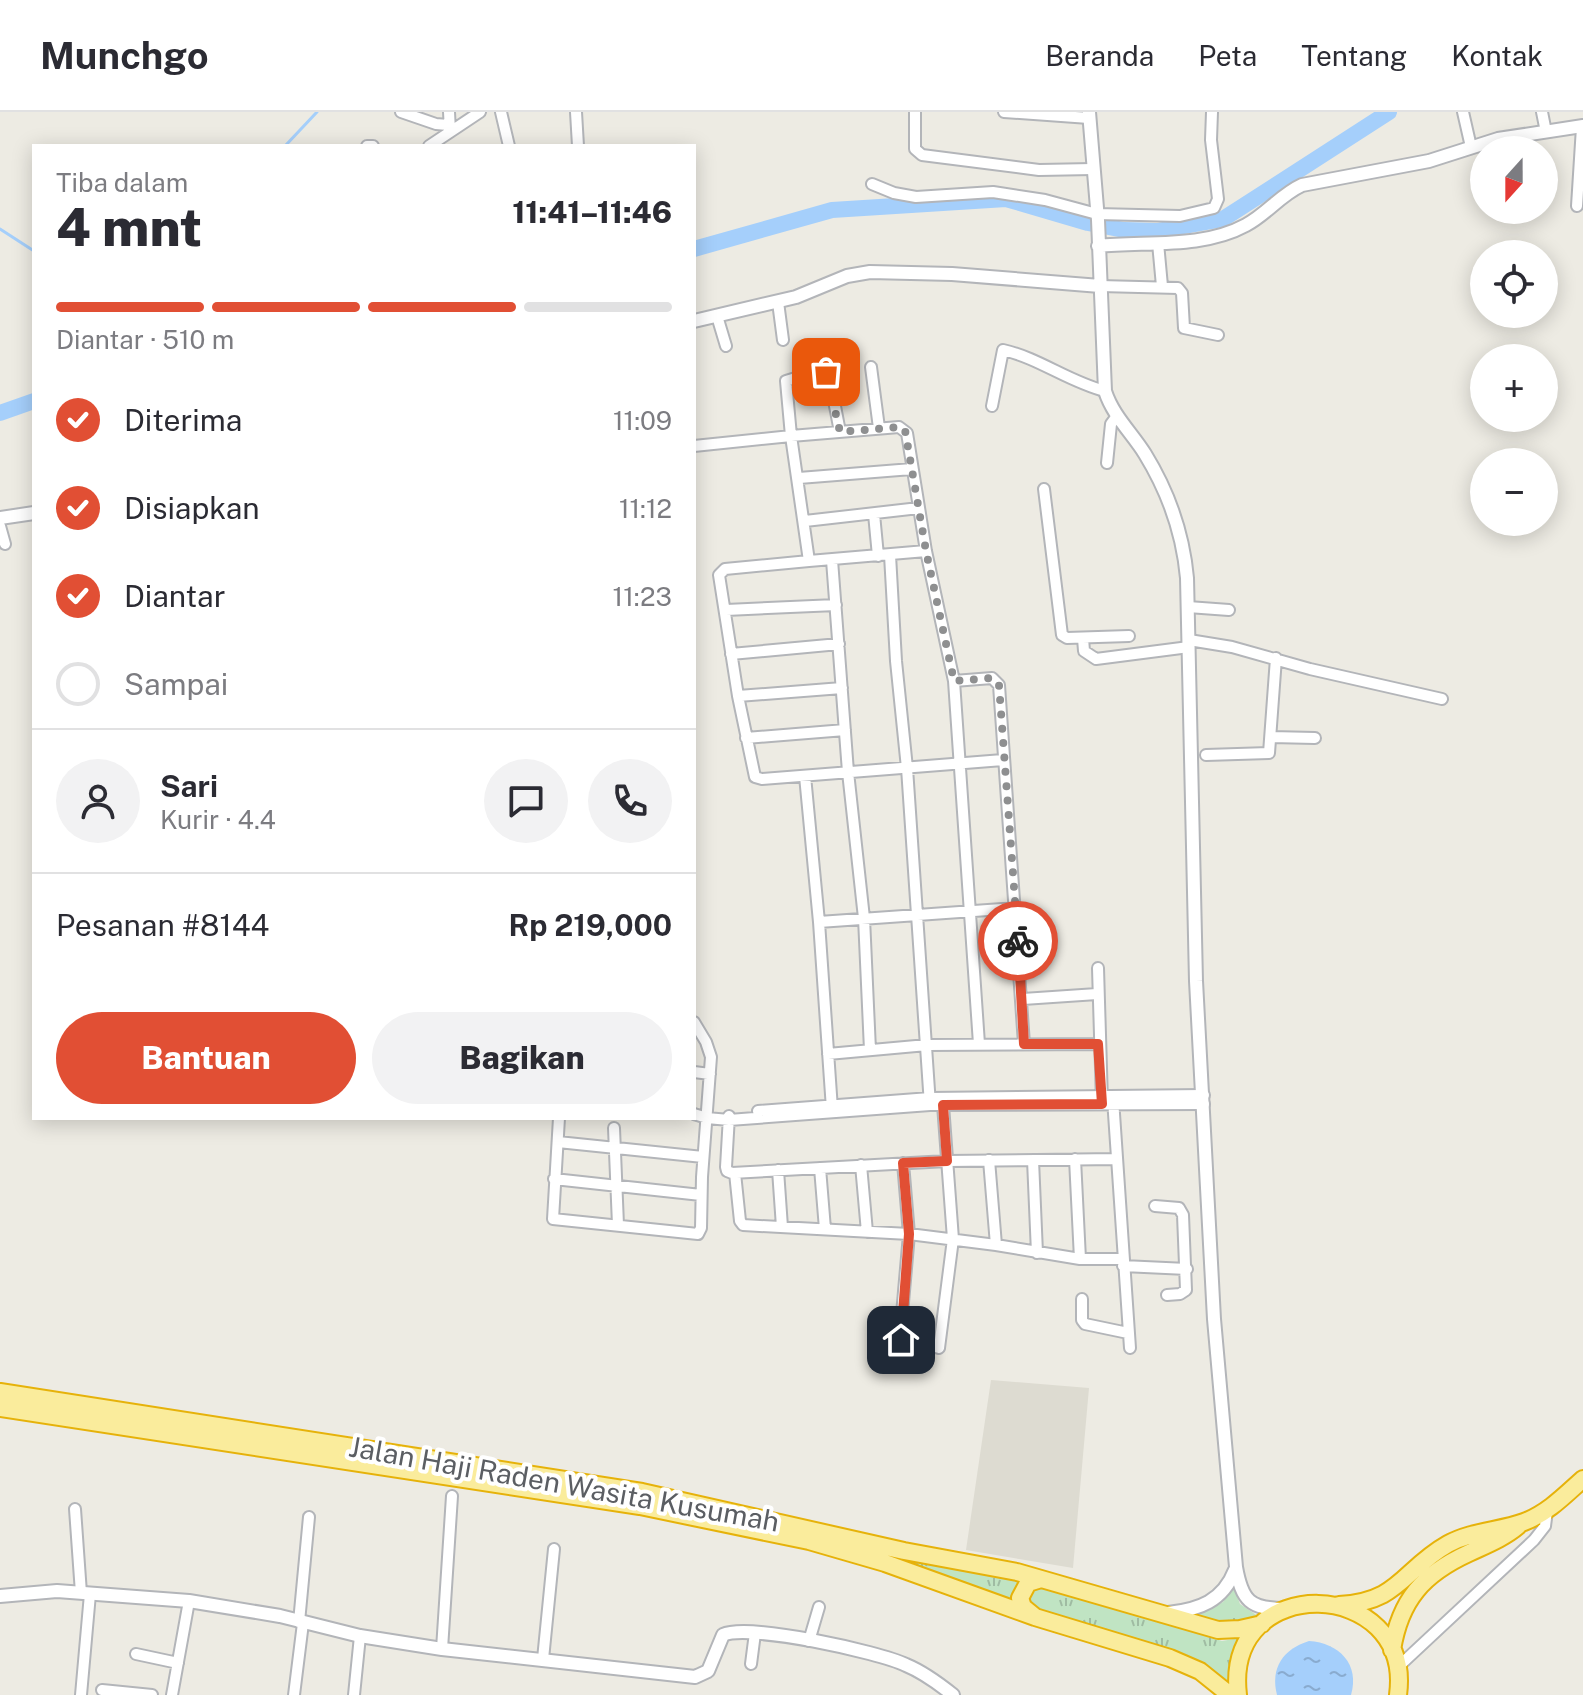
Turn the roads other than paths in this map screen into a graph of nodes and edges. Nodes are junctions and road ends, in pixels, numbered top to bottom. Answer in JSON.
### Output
{"nodes":[{"id":1,"x":401,"y":112,"type":"edge"},
{"id":2,"x":449,"y":112,"type":"edge"},
{"id":3,"x":480,"y":112,"type":"edge"},
{"id":4,"x":501,"y":112,"type":"edge"},
{"id":5,"x":576,"y":112,"type":"edge"},
{"id":6,"x":915,"y":112,"type":"edge"},
{"id":7,"x":1004,"y":112,"type":"edge"},
{"id":8,"x":1212,"y":112,"type":"edge"},
{"id":9,"x":1463,"y":112,"type":"edge"},
{"id":10,"x":1542,"y":112,"type":"edge"},
{"id":11,"x":1089,"y":115,"type":"edge"},
{"id":12,"x":1582,"y":126,"type":"edge"},
{"id":13,"x":449,"y":129,"type":"junction"},
{"id":14,"x":1546,"y":132,"type":"junction"},
{"id":15,"x":1519,"y":136,"type":"edge"},
{"id":16,"x":1470,"y":143,"type":"edge"},
{"id":17,"x":431,"y":144,"type":"edge"},
{"id":18,"x":509,"y":144,"type":"edge"},
{"id":19,"x":578,"y":144,"type":"edge"},
{"id":20,"x":1470,"y":147,"type":"edge"},
{"id":21,"x":1093,"y":169,"type":"junction"},
{"id":22,"x":872,"y":184,"type":"dead end"},
{"id":23,"x":1577,"y":206,"type":"dead end"},
{"id":24,"x":1098,"y":217,"type":"junction"},
{"id":25,"x":1098,"y":243,"type":"junction"},
{"id":26,"x":1158,"y":243,"type":"junction"},
{"id":27,"x":1162,"y":286,"type":"junction"},
{"id":28,"x":1100,"y":290,"type":"junction"},
{"id":29,"x":779,"y":306,"type":"junction"},
{"id":30,"x":718,"y":320,"type":"junction"},
{"id":31,"x":696,"y":321,"type":"edge"},
{"id":32,"x":1218,"y":335,"type":"dead end"},
{"id":33,"x":783,"y":340,"type":"dead end"},
{"id":34,"x":726,"y":346,"type":"dead end"},
{"id":35,"x":871,"y":367,"type":"dead end"},
{"id":36,"x":1105,"y":391,"type":"junction"},
{"id":37,"x":992,"y":406,"type":"dead end"},
{"id":38,"x":1117,"y":416,"type":"junction"},
{"id":39,"x":879,"y":428,"type":"junction"},
{"id":40,"x":840,"y":432,"type":"junction"},
{"id":41,"x":791,"y":436,"type":"junction"},
{"id":42,"x":696,"y":446,"type":"edge"},
{"id":43,"x":1107,"y":463,"type":"dead end"},
{"id":44,"x":912,"y":469,"type":"junction"},
{"id":45,"x":799,"y":478,"type":"junction"},
{"id":46,"x":1044,"y":489,"type":"dead end"},
{"id":47,"x":919,"y":508,"type":"junction"},
{"id":48,"x":32,"y":513,"type":"edge"},
{"id":49,"x":874,"y":514,"type":"junction"},
{"id":50,"x":0,"y":518,"type":"edge"},
{"id":51,"x":805,"y":521,"type":"junction"},
{"id":52,"x":0,"y":526,"type":"edge"},
{"id":53,"x":5,"y":544,"type":"dead end"},
{"id":54,"x":926,"y":551,"type":"junction"},
{"id":55,"x":884,"y":555,"type":"junction"},
{"id":56,"x":832,"y":560,"type":"junction"},
{"id":57,"x":809,"y":561,"type":"junction"},
{"id":58,"x":836,"y":605,"type":"junction"},
{"id":59,"x":1188,"y":607,"type":"junction"},
{"id":60,"x":726,"y":610,"type":"junction"},
{"id":61,"x":1229,"y":610,"type":"dead end"},
{"id":62,"x":1129,"y":636,"type":"dead end"},
{"id":63,"x":1083,"y":638,"type":"junction"},
{"id":64,"x":839,"y":644,"type":"junction"},
{"id":65,"x":1189,"y":644,"type":"junction"},
{"id":66,"x":731,"y":654,"type":"junction"},
{"id":67,"x":1276,"y":658,"type":"junction"},
{"id":68,"x":954,"y":681,"type":"junction"},
{"id":69,"x":842,"y":688,"type":"junction"},
{"id":70,"x":738,"y":696,"type":"junction"},
{"id":71,"x":1442,"y":699,"type":"dead end"},
{"id":72,"x":845,"y":730,"type":"junction"},
{"id":73,"x":1271,"y":737,"type":"junction"},
{"id":74,"x":746,"y":738,"type":"junction"},
{"id":75,"x":1315,"y":738,"type":"dead end"},
{"id":76,"x":1206,"y":755,"type":"dead end"},
{"id":77,"x":1003,"y":760,"type":"junction"},
{"id":78,"x":961,"y":763,"type":"junction"},
{"id":79,"x":907,"y":768,"type":"junction"},
{"id":80,"x":848,"y":772,"type":"junction"},
{"id":81,"x":805,"y":776,"type":"junction"},
{"id":82,"x":1016,"y":908,"type":"junction"},
{"id":83,"x":968,"y":911,"type":"junction"},
{"id":84,"x":917,"y":915,"type":"junction"},
{"id":85,"x":864,"y":918,"type":"junction"},
{"id":86,"x":819,"y":922,"type":"junction"},
{"id":87,"x":1098,"y":968,"type":"dead end"},
{"id":88,"x":1097,"y":994,"type":"junction"},
{"id":89,"x":1023,"y":999,"type":"junction"},
{"id":90,"x":696,"y":1025,"type":"edge"},
{"id":91,"x":979,"y":1044,"type":"junction"},
{"id":92,"x":1024,"y":1044,"type":"junction"},
{"id":93,"x":1098,"y":1044,"type":"junction"},
{"id":94,"x":927,"y":1045,"type":"junction"},
{"id":95,"x":870,"y":1050,"type":"junction"},
{"id":96,"x":828,"y":1054,"type":"junction"},
{"id":97,"x":696,"y":1072,"type":"edge"},
{"id":98,"x":710,"y":1074,"type":"junction"},
{"id":99,"x":1108,"y":1100,"type":"junction"},
{"id":100,"x":1204,"y":1100,"type":"junction"},
{"id":101,"x":930,"y":1102,"type":"junction"},
{"id":102,"x":943,"y":1105,"type":"junction"},
{"id":103,"x":832,"y":1109,"type":"junction"},
{"id":104,"x":696,"y":1114,"type":"edge"},
{"id":105,"x":707,"y":1116,"type":"junction"},
{"id":106,"x":729,"y":1117,"type":"junction"},
{"id":107,"x":559,"y":1120,"type":"edge"},
{"id":108,"x":614,"y":1128,"type":"dead end"},
{"id":109,"x":558,"y":1142,"type":"junction"},
{"id":110,"x":615,"y":1149,"type":"junction"},
{"id":111,"x":703,"y":1157,"type":"junction"},
{"id":112,"x":1075,"y":1159,"type":"junction"},
{"id":113,"x":1116,"y":1159,"type":"junction"},
{"id":114,"x":989,"y":1160,"type":"junction"},
{"id":115,"x":1033,"y":1160,"type":"junction"},
{"id":116,"x":947,"y":1161,"type":"junction"},
{"id":117,"x":903,"y":1163,"type":"junction"},
{"id":118,"x":861,"y":1165,"type":"junction"},
{"id":119,"x":820,"y":1168,"type":"junction"},
{"id":120,"x":778,"y":1170,"type":"junction"},
{"id":121,"x":735,"y":1173,"type":"junction"},
{"id":122,"x":554,"y":1179,"type":"junction"},
{"id":123,"x":616,"y":1187,"type":"junction"},
{"id":124,"x":701,"y":1195,"type":"junction"},
{"id":125,"x":1155,"y":1206,"type":"dead end"},
{"id":126,"x":618,"y":1225,"type":"junction"},
{"id":127,"x":782,"y":1227,"type":"junction"},
{"id":128,"x":825,"y":1229,"type":"junction"},
{"id":129,"x":867,"y":1232,"type":"junction"},
{"id":130,"x":909,"y":1234,"type":"junction"},
{"id":131,"x":953,"y":1239,"type":"junction"},
{"id":132,"x":996,"y":1245,"type":"junction"},
{"id":133,"x":1037,"y":1253,"type":"junction"},
{"id":134,"x":1080,"y":1259,"type":"junction"},
{"id":135,"x":1123,"y":1262,"type":"junction"},
{"id":136,"x":1187,"y":1269,"type":"junction"},
{"id":137,"x":1167,"y":1295,"type":"dead end"},
{"id":138,"x":1082,"y":1299,"type":"dead end"},
{"id":139,"x":1128,"y":1333,"type":"junction"},
{"id":140,"x":1130,"y":1348,"type":"dead end"},
{"id":141,"x":0,"y":1392,"type":"edge"},
{"id":142,"x":0,"y":1408,"type":"edge"},
{"id":143,"x":1583,"y":1479,"type":"edge"},
{"id":144,"x":452,"y":1496,"type":"dead end"},
{"id":145,"x":641,"y":1499,"type":"junction"},
{"id":146,"x":75,"y":1509,"type":"dead end"},
{"id":147,"x":1547,"y":1511,"type":"junction"},
{"id":148,"x":309,"y":1517,"type":"dead end"},
{"id":149,"x":1522,"y":1523,"type":"junction"},
{"id":150,"x":554,"y":1549,"type":"dead end"},
{"id":151,"x":1236,"y":1567,"type":"junction"},
{"id":152,"x":1041,"y":1579,"type":"junction"},
{"id":153,"x":86,"y":1593,"type":"junction"},
{"id":154,"x":0,"y":1596,"type":"edge"},
{"id":155,"x":189,"y":1601,"type":"junction"},
{"id":156,"x":1339,"y":1605,"type":"junction"},
{"id":157,"x":819,"y":1607,"type":"dead end"},
{"id":158,"x":1285,"y":1609,"type":"junction"},
{"id":159,"x":1159,"y":1614,"type":"junction"},
{"id":160,"x":1035,"y":1617,"type":"junction"},
{"id":161,"x":301,"y":1622,"type":"junction"},
{"id":162,"x":1262,"y":1624,"type":"junction"},
{"id":163,"x":755,"y":1633,"type":"junction"},
{"id":164,"x":360,"y":1636,"type":"junction"},
{"id":165,"x":809,"y":1641,"type":"junction"},
{"id":166,"x":442,"y":1649,"type":"junction"},
{"id":167,"x":1392,"y":1650,"type":"junction"},
{"id":168,"x":136,"y":1654,"type":"dead end"},
{"id":169,"x":543,"y":1659,"type":"junction"},
{"id":170,"x":178,"y":1663,"type":"junction"},
{"id":171,"x":751,"y":1664,"type":"dead end"},
{"id":172,"x":1398,"y":1667,"type":"junction"},
{"id":173,"x":102,"y":1690,"type":"dead end"},
{"id":174,"x":81,"y":1695,"type":"edge"},
{"id":175,"x":152,"y":1695,"type":"edge"},
{"id":176,"x":172,"y":1695,"type":"edge"},
{"id":177,"x":294,"y":1695,"type":"edge"},
{"id":178,"x":354,"y":1695,"type":"edge"},
{"id":179,"x":953,"y":1695,"type":"edge"},
{"id":180,"x":1230,"y":1695,"type":"edge"},
{"id":181,"x":1238,"y":1695,"type":"edge"},
{"id":182,"x":1398,"y":1695,"type":"edge"}],
"edges":[{"from":1,"to":13,"type":"street"},
{"from":2,"to":13,"type":"street"},
{"from":3,"to":13,"type":"street"},
{"from":4,"to":18,"type":"street"},
{"from":5,"to":19,"type":"street"},
{"from":6,"to":21,"type":"street"},
{"from":7,"to":11,"type":"street"},
{"from":8,"to":24,"type":"street"},
{"from":9,"to":16,"type":"street"},
{"from":10,"to":14,"type":"street"},
{"from":11,"to":21,"type":"street"},
{"from":12,"to":14,"type":"street"},
{"from":12,"to":23,"type":"street"},
{"from":13,"to":17,"type":"street"},
{"from":14,"to":15,"type":"street"},
{"from":20,"to":26,"type":"street"},
{"from":21,"to":24,"type":"street"},
{"from":22,"to":24,"type":"street"},
{"from":24,"to":25,"type":"street"},
{"from":25,"to":26,"type":"street"},
{"from":25,"to":28,"type":"street"},
{"from":26,"to":27,"type":"street"},
{"from":27,"to":28,"type":"street"},
{"from":27,"to":32,"type":"street"},
{"from":28,"to":29,"type":"street"},
{"from":28,"to":36,"type":"street"},
{"from":29,"to":30,"type":"street"},
{"from":29,"to":33,"type":"street"},
{"from":30,"to":31,"type":"street"},
{"from":30,"to":34,"type":"street"},
{"from":35,"to":39,"type":"street"},
{"from":36,"to":37,"type":"street"},
{"from":36,"to":38,"type":"street"},
{"from":38,"to":43,"type":"street"},
{"from":38,"to":59,"type":"street"},
{"from":39,"to":40,"type":"street"},
{"from":39,"to":44,"type":"street"},
{"from":40,"to":41,"type":"street"},
{"from":40,"to":41,"type":"street"},
{"from":41,"to":42,"type":"street"},
{"from":41,"to":45,"type":"street"},
{"from":44,"to":45,"type":"street"},
{"from":44,"to":47,"type":"street"},
{"from":45,"to":51,"type":"street"},
{"from":46,"to":63,"type":"street"},
{"from":47,"to":49,"type":"street"},
{"from":47,"to":54,"type":"street"},
{"from":48,"to":50,"type":"street"},
{"from":49,"to":51,"type":"street"},
{"from":49,"to":55,"type":"street"},
{"from":51,"to":57,"type":"street"},
{"from":52,"to":53,"type":"street"},
{"from":54,"to":55,"type":"street"},
{"from":54,"to":68,"type":"street"},
{"from":55,"to":56,"type":"street"},
{"from":55,"to":79,"type":"street"},
{"from":56,"to":57,"type":"street"},
{"from":56,"to":58,"type":"street"},
{"from":57,"to":60,"type":"street"},
{"from":58,"to":60,"type":"street"},
{"from":58,"to":64,"type":"street"},
{"from":59,"to":61,"type":"street"},
{"from":59,"to":65,"type":"street"},
{"from":60,"to":66,"type":"street"},
{"from":62,"to":63,"type":"street"},
{"from":63,"to":65,"type":"street"},
{"from":64,"to":66,"type":"street"},
{"from":64,"to":69,"type":"street"},
{"from":65,"to":67,"type":"street"},
{"from":65,"to":100,"type":"street"},
{"from":66,"to":70,"type":"street"},
{"from":67,"to":71,"type":"street"},
{"from":67,"to":73,"type":"street"},
{"from":68,"to":77,"type":"street"},
{"from":68,"to":78,"type":"street"},
{"from":69,"to":70,"type":"street"},
{"from":69,"to":72,"type":"street"},
{"from":70,"to":74,"type":"street"},
{"from":72,"to":74,"type":"street"},
{"from":72,"to":80,"type":"street"},
{"from":73,"to":75,"type":"street"},
{"from":73,"to":76,"type":"street"},
{"from":74,"to":81,"type":"street"},
{"from":77,"to":78,"type":"street"},
{"from":77,"to":82,"type":"street"},
{"from":78,"to":79,"type":"street"},
{"from":78,"to":83,"type":"street"},
{"from":79,"to":80,"type":"street"},
{"from":79,"to":84,"type":"street"},
{"from":80,"to":81,"type":"street"},
{"from":80,"to":85,"type":"street"},
{"from":81,"to":86,"type":"street"},
{"from":82,"to":83,"type":"street"},
{"from":82,"to":89,"type":"street"},
{"from":83,"to":84,"type":"street"},
{"from":83,"to":91,"type":"street"},
{"from":84,"to":85,"type":"street"},
{"from":84,"to":94,"type":"street"},
{"from":85,"to":86,"type":"street"},
{"from":85,"to":95,"type":"street"},
{"from":86,"to":96,"type":"street"},
{"from":87,"to":88,"type":"street"},
{"from":88,"to":89,"type":"street"},
{"from":88,"to":93,"type":"street"},
{"from":89,"to":92,"type":"street"},
{"from":90,"to":98,"type":"street"},
{"from":91,"to":92,"type":"street"},
{"from":91,"to":94,"type":"street"},
{"from":92,"to":93,"type":"street"},
{"from":93,"to":99,"type":"street"},
{"from":94,"to":95,"type":"street"},
{"from":94,"to":101,"type":"street"},
{"from":95,"to":96,"type":"street"},
{"from":96,"to":103,"type":"street"},
{"from":97,"to":98,"type":"street"},
{"from":98,"to":105,"type":"street"},
{"from":99,"to":100,"type":"street"},
{"from":99,"to":101,"type":"street"},
{"from":99,"to":102,"type":"street"},
{"from":99,"to":113,"type":"street"},
{"from":100,"to":151,"type":"street"},
{"from":101,"to":102,"type":"street"},
{"from":101,"to":103,"type":"street"},
{"from":102,"to":116,"type":"street"},
{"from":103,"to":106,"type":"street"},
{"from":104,"to":105,"type":"street"},
{"from":105,"to":106,"type":"street"},
{"from":105,"to":111,"type":"street"},
{"from":106,"to":121,"type":"street"},
{"from":107,"to":109,"type":"street"},
{"from":108,"to":110,"type":"street"},
{"from":109,"to":110,"type":"street"},
{"from":109,"to":122,"type":"street"},
{"from":110,"to":111,"type":"street"},
{"from":110,"to":123,"type":"street"},
{"from":111,"to":124,"type":"street"},
{"from":112,"to":113,"type":"street"},
{"from":112,"to":115,"type":"street"},
{"from":112,"to":134,"type":"street"},
{"from":113,"to":135,"type":"street"},
{"from":114,"to":115,"type":"street"},
{"from":114,"to":116,"type":"street"},
{"from":114,"to":132,"type":"street"},
{"from":115,"to":133,"type":"street"},
{"from":116,"to":117,"type":"street"},
{"from":116,"to":131,"type":"street"},
{"from":117,"to":118,"type":"street"},
{"from":117,"to":130,"type":"street"},
{"from":118,"to":119,"type":"street"},
{"from":118,"to":129,"type":"street"},
{"from":119,"to":120,"type":"street"},
{"from":119,"to":128,"type":"street"},
{"from":120,"to":121,"type":"street"},
{"from":120,"to":127,"type":"street"},
{"from":121,"to":127,"type":"street"},
{"from":122,"to":123,"type":"street"},
{"from":122,"to":126,"type":"street"},
{"from":123,"to":124,"type":"street"},
{"from":123,"to":126,"type":"street"},
{"from":124,"to":126,"type":"street"},
{"from":125,"to":136,"type":"street"},
{"from":127,"to":128,"type":"street"},
{"from":128,"to":129,"type":"street"},
{"from":129,"to":130,"type":"street"},
{"from":130,"to":131,"type":"street"},
{"from":130,"to":131,"type":"street"},
{"from":131,"to":132,"type":"street"},
{"from":132,"to":133,"type":"street"},
{"from":133,"to":134,"type":"street"},
{"from":134,"to":135,"type":"street"},
{"from":135,"to":136,"type":"street"},
{"from":135,"to":139,"type":"street"},
{"from":136,"to":137,"type":"street"},
{"from":138,"to":139,"type":"street"},
{"from":139,"to":140,"type":"street"},
{"from":141,"to":145,"type":"highway","name":"Jalan Haji Raden Wasita Kusumah"},
{"from":142,"to":145,"type":"highway","name":"Jalan Haji Raden Wasita Kusumah"},
{"from":143,"to":147,"type":"highway"},
{"from":144,"to":166,"type":"street"},
{"from":145,"to":152,"type":"highway","name":"Jalan Haji Raden Wasita Kusumah"},
{"from":145,"to":160,"type":"highway","name":"Jalan Haji Raden Wasita Kusumah"},
{"from":146,"to":153,"type":"street"},
{"from":147,"to":149,"type":"highway"},
{"from":147,"to":172,"type":"street"},
{"from":148,"to":161,"type":"street"},
{"from":149,"to":156,"type":"highway"},
{"from":149,"to":167,"type":"highway"},
{"from":150,"to":169,"type":"street"},
{"from":151,"to":158,"type":"street"},
{"from":151,"to":159,"type":"street"},
{"from":152,"to":159,"type":"highway","name":"Jalan Haji Raden Wasita Kusumah"},
{"from":152,"to":160,"type":"highway"},
{"from":153,"to":154,"type":"street"},
{"from":153,"to":155,"type":"street"},
{"from":153,"to":174,"type":"street"},
{"from":155,"to":161,"type":"street"},
{"from":155,"to":170,"type":"street"},
{"from":156,"to":158,"type":"highway"},
{"from":156,"to":167,"type":"highway"},
{"from":157,"to":165,"type":"street"},
{"from":158,"to":162,"type":"highway"},
{"from":159,"to":162,"type":"highway","name":"Jalan Haji Raden Wasita Kusumah"},
{"from":160,"to":180,"type":"highway","name":"Jalan Haji Raden Wasita Kusumah"},
{"from":161,"to":164,"type":"street"},
{"from":161,"to":177,"type":"street"},
{"from":162,"to":181,"type":"highway"},
{"from":163,"to":165,"type":"street"},
{"from":163,"to":169,"type":"street"},
{"from":163,"to":171,"type":"street"},
{"from":164,"to":166,"type":"street"},
{"from":164,"to":178,"type":"street"},
{"from":165,"to":179,"type":"street"},
{"from":166,"to":169,"type":"street"},
{"from":167,"to":172,"type":"highway"},
{"from":168,"to":170,"type":"street"},
{"from":170,"to":176,"type":"street"},
{"from":172,"to":182,"type":"highway"},
{"from":173,"to":175,"type":"street"}]}
